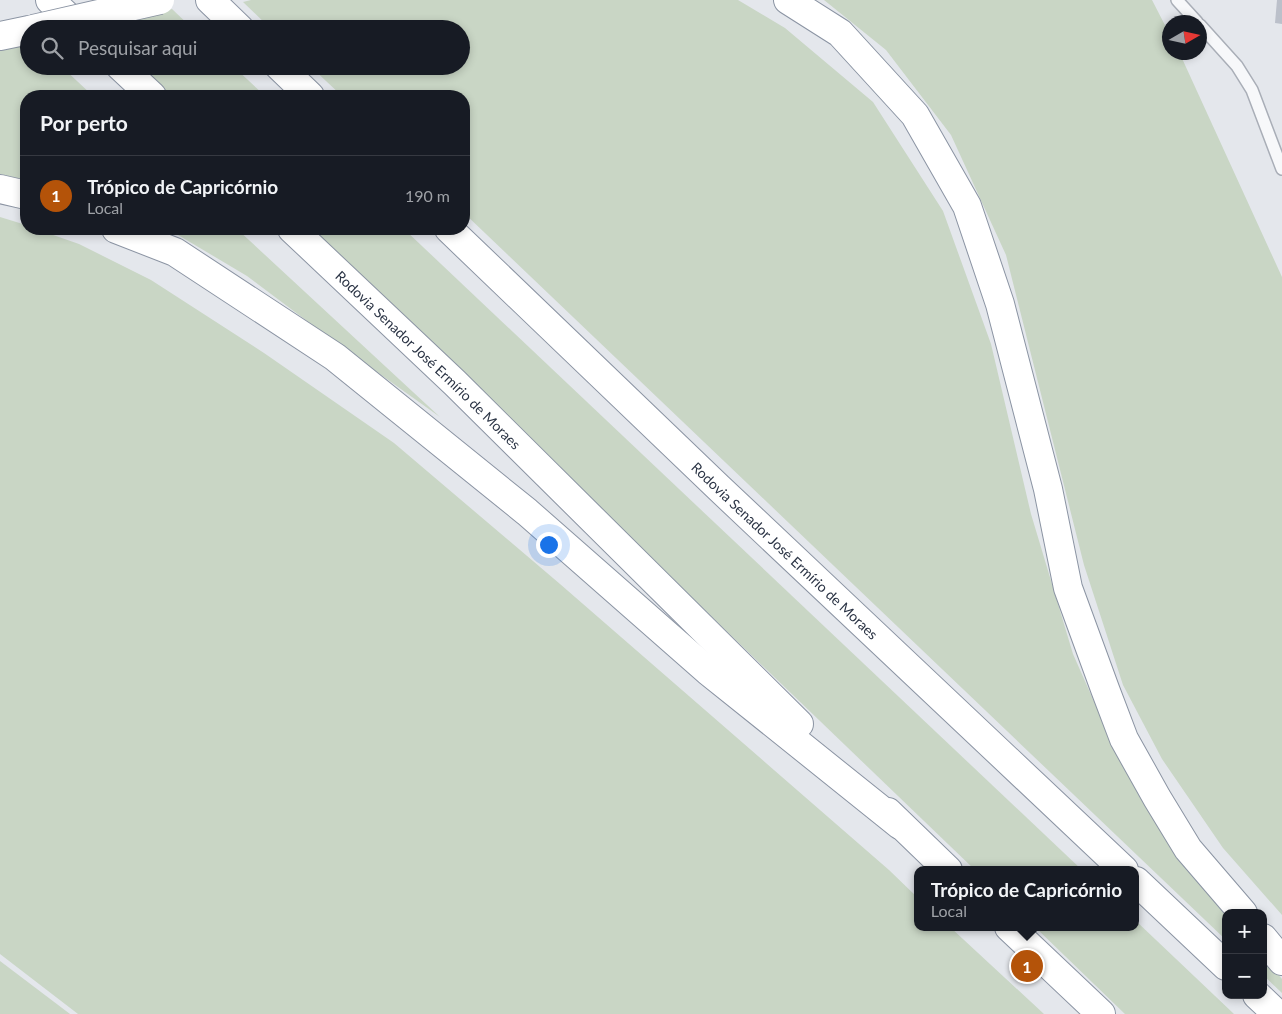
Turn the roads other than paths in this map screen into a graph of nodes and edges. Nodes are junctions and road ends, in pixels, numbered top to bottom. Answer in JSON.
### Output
{"nodes":[{"id":1,"x":50,"y":0,"type":"edge"},
{"id":2,"x":160,"y":0,"type":"edge"},
{"id":3,"x":210,"y":0,"type":"edge"},
{"id":4,"x":788,"y":0,"type":"edge"},
{"id":5,"x":1177,"y":0,"type":"edge"},
{"id":6,"x":1190,"y":15,"type":"edge"},
{"id":7,"x":71,"y":20,"type":"edge"},
{"id":8,"x":72,"y":20,"type":"edge"},
{"id":9,"x":231,"y":20,"type":"edge"},
{"id":10,"x":20,"y":32,"type":"edge"},
{"id":11,"x":1207,"y":34,"type":"edge"},
{"id":12,"x":0,"y":36,"type":"edge"},
{"id":13,"x":130,"y":75,"type":"edge"},
{"id":14,"x":288,"y":75,"type":"edge"},
{"id":15,"x":146,"y":90,"type":"edge"},
{"id":16,"x":304,"y":90,"type":"edge"},
{"id":17,"x":1282,"y":169,"type":"edge"},
{"id":18,"x":0,"y":189,"type":"edge"},
{"id":19,"x":20,"y":194,"type":"edge"},
{"id":20,"x":131,"y":235,"type":"edge"},
{"id":21,"x":298,"y":235,"type":"edge"},
{"id":22,"x":454,"y":235,"type":"edge"},
{"id":23,"x":900,"y":825,"type":"junction"},
{"id":24,"x":944,"y":866,"type":"edge"},
{"id":25,"x":1120,"y":866,"type":"edge"},
{"id":26,"x":1139,"y":884,"type":"edge"},
{"id":27,"x":1239,"y":909,"type":"edge"},
{"id":28,"x":1013,"y":931,"type":"edge"},
{"id":29,"x":1267,"y":943,"type":"edge"},
{"id":30,"x":1282,"y":961,"type":"edge"},
{"id":31,"x":1222,"y":962,"type":"edge"},
{"id":32,"x":1261,"y":999,"type":"edge"},
{"id":33,"x":1100,"y":1014,"type":"edge"},
{"id":34,"x":1277,"y":1014,"type":"edge"}],
"edges":[{"from":1,"to":7,"type":"highway"},
{"from":2,"to":8,"type":"highway","bridge":true},
{"from":3,"to":9,"type":"highway"},
{"from":4,"to":27,"type":"highway"},
{"from":5,"to":6,"type":"lane"},
{"from":10,"to":12,"type":"highway"},
{"from":11,"to":17,"type":"lane"},
{"from":13,"to":15,"type":"highway"},
{"from":14,"to":16,"type":"highway"},
{"from":18,"to":19,"type":"highway"},
{"from":20,"to":23,"type":"highway"},
{"from":21,"to":23,"type":"highway","name":"Rodovia Senador José Ermírio de Moraes"},
{"from":22,"to":25,"type":"highway","name":"Rodovia Senador José Ermírio de Moraes"},
{"from":23,"to":24,"type":"highway","name":"Rodovia Senador José Ermírio de Moraes"},
{"from":26,"to":31,"type":"highway"},
{"from":28,"to":33,"type":"highway"},
{"from":29,"to":30,"type":"highway"},
{"from":32,"to":34,"type":"highway"}]}
